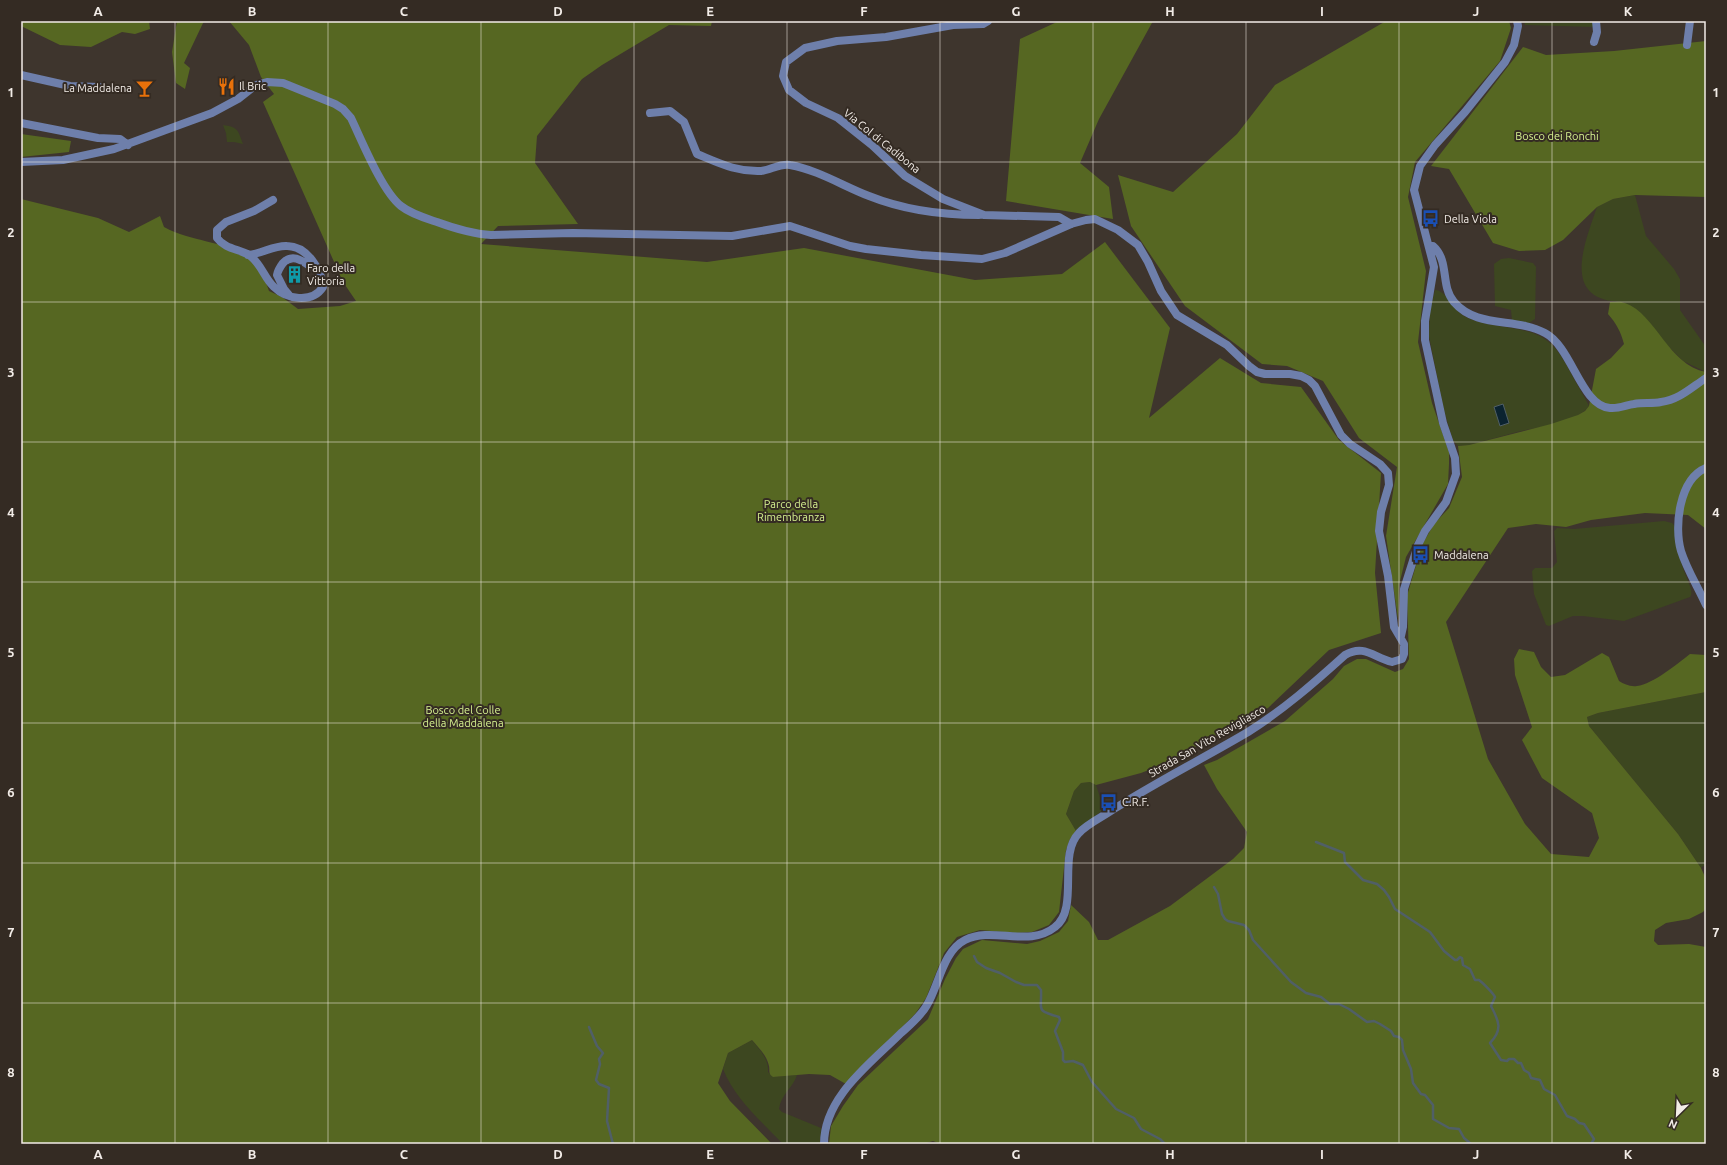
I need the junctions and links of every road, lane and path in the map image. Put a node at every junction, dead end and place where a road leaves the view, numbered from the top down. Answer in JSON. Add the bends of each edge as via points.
{"nodes":[{"id":1,"x":988,"y":21,"type":"edge"},
{"id":2,"x":1517,"y":21,"type":"edge"},
{"id":3,"x":1596,"y":21,"type":"edge"},
{"id":4,"x":1690,"y":21,"type":"edge"},
{"id":5,"x":1594,"y":42,"type":"dead end"},
{"id":6,"x":1686,"y":45,"type":"dead end"},
{"id":7,"x":21,"y":75,"type":"edge"},
{"id":8,"x":99,"y":87,"type":"dead end"},
{"id":9,"x":650,"y":113,"type":"dead end"},
{"id":10,"x":21,"y":123,"type":"edge"},
{"id":11,"x":128,"y":145,"type":"junction"},
{"id":12,"x":21,"y":162,"type":"edge"},
{"id":13,"x":272,"y":200,"type":"dead end"},
{"id":14,"x":984,"y":215,"type":"junction"},
{"id":15,"x":1071,"y":224,"type":"junction"},
{"id":16,"x":1429,"y":246,"type":"junction"},
{"id":17,"x":248,"y":255,"type":"junction"},
{"id":18,"x":318,"y":271,"type":"junction"},
{"id":19,"x":289,"y":296,"type":"junction"},
{"id":20,"x":1706,"y":378,"type":"edge"},
{"id":21,"x":1706,"y":468,"type":"edge"},
{"id":22,"x":1706,"y":605,"type":"edge"},
{"id":23,"x":1401,"y":636,"type":"junction"},
{"id":24,"x":824,"y":1144,"type":"edge"}],
"edges":[{"from":1,"to":14,"type":"street","name":"Via Col di Cadibona","via":[[983,24],[953,25],[886,37],[837,41],[806,48],[786,62],[783,76],[789,90],[806,103],[838,118],[905,176],[943,199]]},
{"from":2,"to":16,"type":"street","name":"Strada San Vito Revigliasco","via":[[1514,45],[1505,62],[1420,166],[1414,190]]},
{"from":3,"to":5,"type":"street","via":[[1597,32]]},
{"from":4,"to":6,"type":"street"},
{"from":7,"to":8,"type":"street","via":[[70,86]]},
{"from":9,"to":14,"type":"street","name":"Via Col di Cadibona","via":[[670,111],[684,122],[697,154],[732,169],[762,171],[788,164],[815,171],[870,197],[909,208],[947,215]]},
{"from":10,"to":11,"type":"street","via":[[120,140]]},
{"from":11,"to":12,"type":"street","via":[[81,157]]},
{"from":11,"to":15,"type":"street","via":[[212,113],[238,99],[256,85],[276,82],[343,109],[351,118],[388,191],[401,206],[457,230],[474,234],[726,236],[790,226],[866,249],[982,259],[1005,253]]},
{"from":13,"to":17,"type":"street","via":[[254,211],[226,222],[217,230],[216,236],[219,241]]},
{"from":14,"to":15,"type":"street","name":"Via Col di Cadibona","via":[[1059,217]]},
{"from":15,"to":23,"type":"street","via":[[1095,220],[1130,238],[1138,245],[1177,315],[1227,345],[1257,372],[1290,374],[1309,380],[1315,386],[1341,435],[1385,468],[1389,484],[1381,512],[1380,539],[1388,576],[1394,627]]},
{"from":16,"to":20,"type":"street","via":[[1433,246],[1441,256],[1446,287],[1460,308],[1476,317],[1527,326],[1551,337],[1563,350],[1590,396],[1599,406],[1621,408],[1638,403],[1666,402]]},
{"from":16,"to":23,"type":"street","name":"Strada San Vito Revigliasco","via":[[1434,273],[1425,321],[1425,340],[1443,424],[1455,458],[1456,474],[1446,502],[1418,545],[1404,589]]},
{"from":17,"to":18,"type":"street","via":[[291,246],[309,256]]},
{"from":17,"to":19,"type":"street","via":[[258,264],[274,288]]},
{"from":18,"to":19,"type":"street","via":[[323,287],[320,291],[308,298]]},
{"from":18,"to":19,"type":"street","via":[[297,258],[293,257],[284,262],[277,275]]},
{"from":21,"to":22,"type":"street","via":[[1692,478],[1685,492],[1679,512],[1679,543]]},
{"from":23,"to":24,"type":"street","name":"Strada San Vito Revigliasco","via":[[1405,649],[1402,659],[1392,662],[1362,650],[1344,655],[1274,715],[1166,777],[1079,832],[1071,848],[1066,906],[1061,922],[1049,931],[1033,936],[1022,938],[982,934],[958,944],[948,957],[924,1010],[837,1101],[827,1121]]}]}
